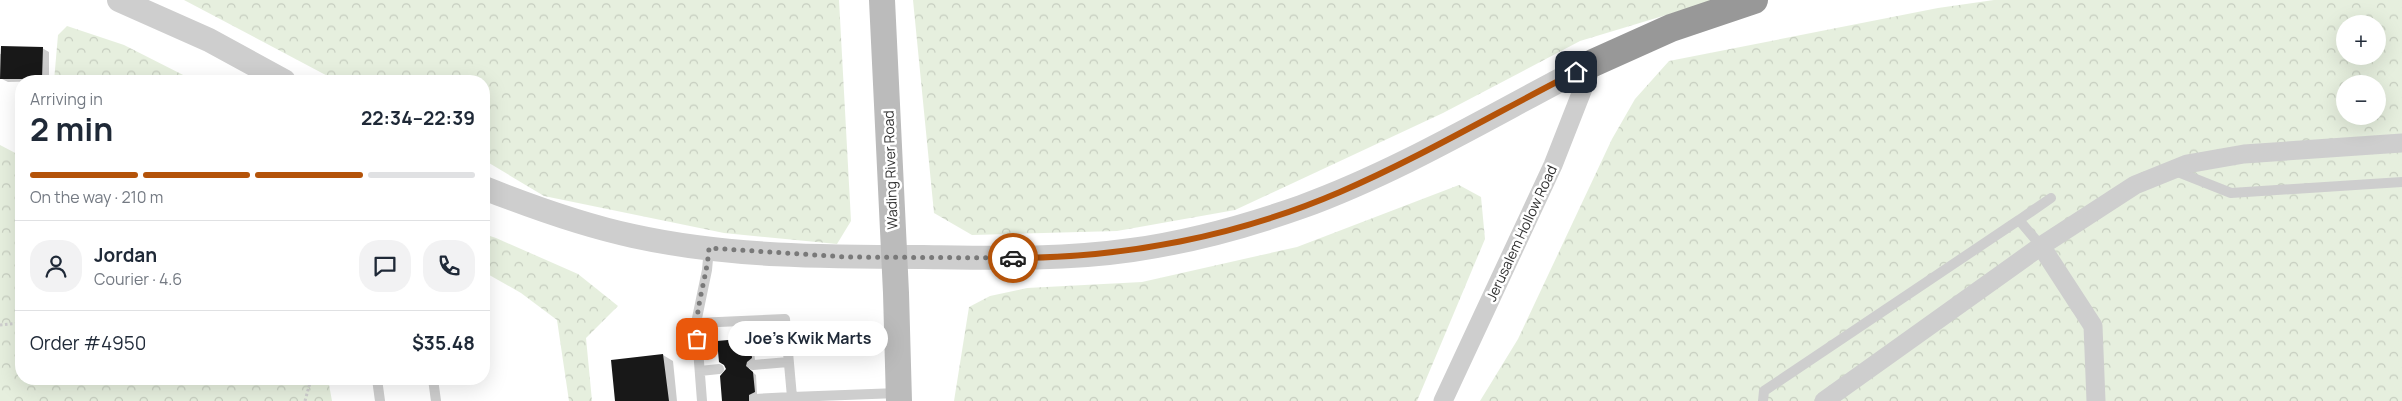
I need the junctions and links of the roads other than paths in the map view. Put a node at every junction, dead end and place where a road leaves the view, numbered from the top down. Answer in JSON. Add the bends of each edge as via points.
{"nodes":[{"id":1,"x":120,"y":0,"type":"edge"},
{"id":2,"x":882,"y":0,"type":"edge"},
{"id":3,"x":1754,"y":0,"type":"edge"},
{"id":4,"x":1594,"y":63,"type":"junction"},
{"id":5,"x":273,"y":75,"type":"edge"},
{"id":6,"x":2402,"y":143,"type":"edge"},
{"id":7,"x":2173,"y":170,"type":"junction"},
{"id":8,"x":2402,"y":182,"type":"edge"},
{"id":9,"x":490,"y":190,"type":"edge"},
{"id":10,"x":2051,"y":198,"type":"dead end"},
{"id":11,"x":2020,"y":220,"type":"junction"},
{"id":12,"x":2041,"y":246,"type":"junction"},
{"id":13,"x":709,"y":248,"type":"junction"},
{"id":14,"x":894,"y":257,"type":"junction"},
{"id":15,"x":696,"y":323,"type":"junction"},
{"id":16,"x":788,"y":362,"type":"junction"},
{"id":17,"x":753,"y":366,"type":"dead end"},
{"id":18,"x":719,"y":369,"type":"dead end"},
{"id":19,"x":700,"y":371,"type":"junction"},
{"id":20,"x":378,"y":385,"type":"edge"},
{"id":21,"x":434,"y":385,"type":"edge"},
{"id":22,"x":899,"y":397,"type":"edge"},
{"id":23,"x":755,"y":399,"type":"dead end"},
{"id":24,"x":791,"y":399,"type":"edge"},
{"id":25,"x":380,"y":401,"type":"edge"},
{"id":26,"x":436,"y":401,"type":"edge"},
{"id":27,"x":702,"y":401,"type":"edge"},
{"id":28,"x":1443,"y":401,"type":"edge"},
{"id":29,"x":1763,"y":401,"type":"edge"},
{"id":30,"x":1824,"y":401,"type":"edge"},
{"id":31,"x":2096,"y":401,"type":"edge"}],
"edges":[{"from":1,"to":5,"type":"street","via":[[209,40]]},
{"from":2,"to":14,"type":"main road","name":"Wading River Road"},
{"from":3,"to":4,"type":"highway","via":[[1671,28]]},
{"from":4,"to":14,"type":"street","via":[[1365,180],[1302,207],[1242,226],[1166,244],[1098,253],[1028,258]]},
{"from":4,"to":28,"type":"street","name":"Jerusalem Hollow Road","via":[[1553,165]]},
{"from":6,"to":7,"type":"street","via":[[2244,154],[2187,164]]},
{"from":7,"to":8,"type":"lane","via":[[2230,193]]},
{"from":7,"to":12,"type":"street","via":[[2136,185]]},
{"from":9,"to":13,"type":"street","via":[[534,208],[604,229]]},
{"from":10,"to":11,"type":"lane"},
{"from":11,"to":12,"type":"lane"},
{"from":11,"to":29,"type":"lane","via":[[1764,391]]},
{"from":12,"to":30,"type":"street"},
{"from":12,"to":31,"type":"street","via":[[2093,326]]},
{"from":13,"to":14,"type":"street","via":[[809,256]]},
{"from":13,"to":15,"type":"lane"},
{"from":14,"to":22,"type":"main road","name":"Wading River Road"},
{"from":15,"to":16,"type":"lane","via":[[785,319]]},
{"from":15,"to":19,"type":"lane"},
{"from":16,"to":17,"type":"lane"},
{"from":16,"to":24,"type":"lane"},
{"from":18,"to":19,"type":"lane"},
{"from":19,"to":27,"type":"lane"},
{"from":20,"to":25,"type":"lane"},
{"from":21,"to":26,"type":"lane"},
{"from":22,"to":24,"type":"lane"},
{"from":23,"to":24,"type":"lane"}]}
